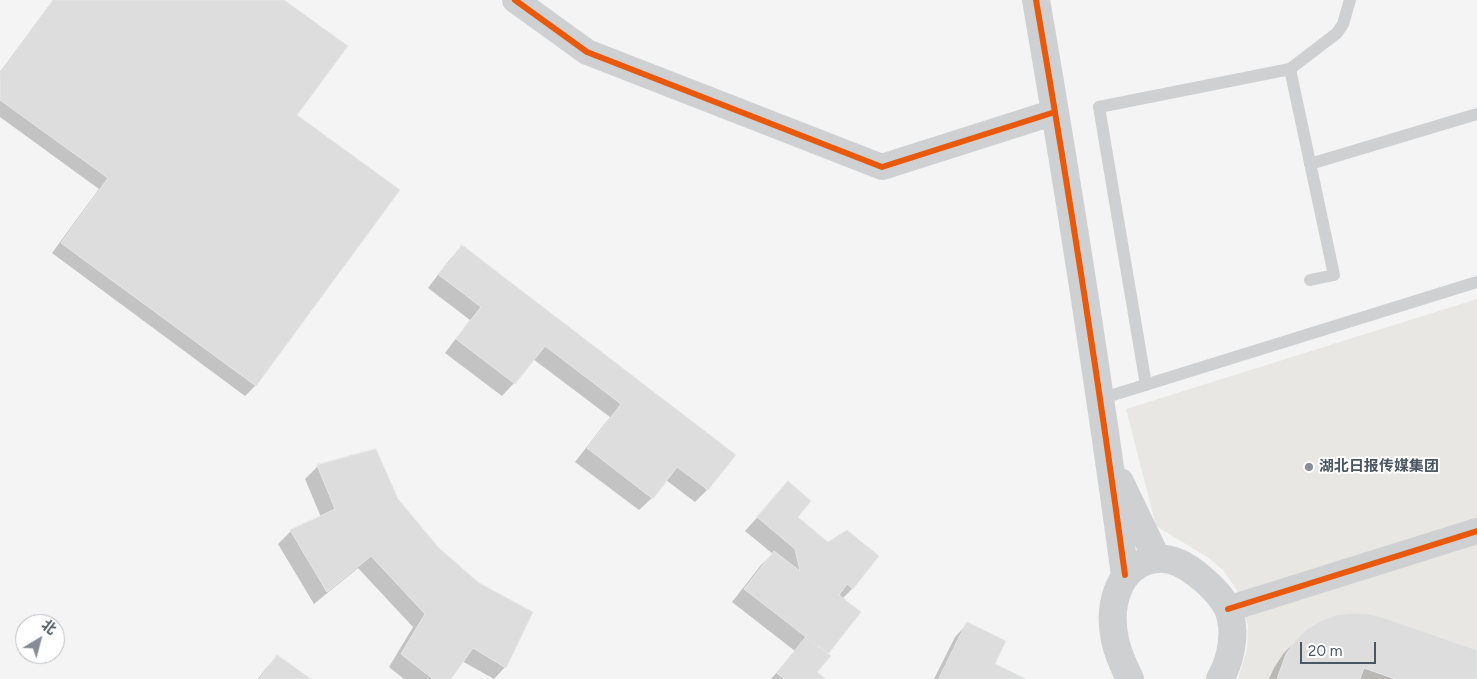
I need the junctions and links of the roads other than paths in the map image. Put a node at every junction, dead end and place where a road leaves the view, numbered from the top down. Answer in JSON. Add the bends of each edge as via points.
{"nodes":[{"id":1,"x":515,"y":0,"type":"edge"},
{"id":2,"x":1036,"y":0,"type":"edge"},
{"id":3,"x":1350,"y":0,"type":"edge"},
{"id":4,"x":1290,"y":69,"type":"junction"},
{"id":5,"x":1056,"y":112,"type":"junction"},
{"id":6,"x":1477,"y":114,"type":"edge"},
{"id":7,"x":1310,"y":164,"type":"junction"},
{"id":8,"x":1310,"y":280,"type":"dead end"},
{"id":9,"x":1477,"y":282,"type":"edge"},
{"id":10,"x":1146,"y":385,"type":"junction"},
{"id":11,"x":1100,"y":399,"type":"junction"},
{"id":12,"x":1109,"y":458,"type":"junction"},
{"id":13,"x":1477,"y":531,"type":"edge"},
{"id":14,"x":1157,"y":559,"type":"junction"},
{"id":15,"x":1125,"y":575,"type":"junction"},
{"id":16,"x":1228,"y":609,"type":"junction"},
{"id":17,"x":1130,"y":679,"type":"edge"},
{"id":18,"x":1220,"y":679,"type":"edge"}],
"edges":[{"from":1,"to":5,"type":"street","via":[[587,52],[882,167]]},
{"from":2,"to":5,"type":"street"},
{"from":3,"to":4,"type":"lane","via":[[1337,33]]},
{"from":4,"to":7,"type":"lane"},
{"from":4,"to":10,"type":"lane","via":[[1099,106]]},
{"from":5,"to":11,"type":"street"},
{"from":6,"to":7,"type":"lane"},
{"from":7,"to":8,"type":"lane","via":[[1334,275]]},
{"from":9,"to":10,"type":"lane"},
{"from":10,"to":11,"type":"lane"},
{"from":11,"to":12,"type":"street"},
{"from":12,"to":14,"type":"street"},
{"from":12,"to":15,"type":"street"},
{"from":13,"to":16,"type":"street"},
{"from":14,"to":15,"type":"street"},
{"from":14,"to":16,"type":"street","via":[[1192,570],[1215,591]]},
{"from":15,"to":17,"type":"street","via":[[1114,599],[1113,625],[1119,653]]},
{"from":16,"to":18,"type":"street","via":[[1230,653]]}]}
